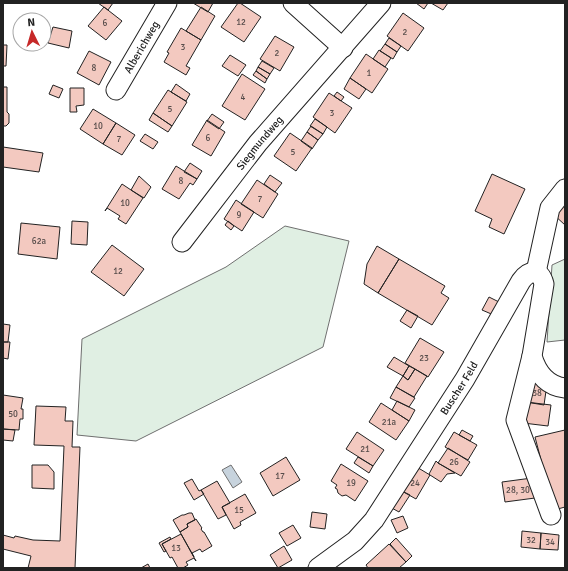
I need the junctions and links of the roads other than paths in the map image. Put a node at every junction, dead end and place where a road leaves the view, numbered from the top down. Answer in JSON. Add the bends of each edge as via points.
{"nodes":[{"id":1,"x":167,"y":3,"type":"edge"},
{"id":2,"x":293,"y":3,"type":"edge"},
{"id":3,"x":381,"y":3,"type":"edge"},
{"id":4,"x":343,"y":48,"type":"junction"},
{"id":5,"x":116,"y":90,"type":"dead end"},
{"id":6,"x":565,"y":189,"type":"edge"},
{"id":7,"x":182,"y":242,"type":"dead end"},
{"id":8,"x":536,"y":272,"type":"junction"},
{"id":9,"x":532,"y":356,"type":"junction"},
{"id":10,"x":565,"y":388,"type":"edge"},
{"id":11,"x":551,"y":515,"type":"dead end"},
{"id":12,"x":318,"y":568,"type":"edge"}],
"edges":[{"from":1,"to":5,"type":"street","name":"Alberichweg"},
{"from":2,"to":4,"type":"street"},
{"from":3,"to":4,"type":"street","name":"Siegmundweg"},
{"from":4,"to":7,"type":"street","name":"Siegmundweg","via":[[258,143]]},
{"from":6,"to":8,"type":"street","via":[[550,208]]},
{"from":8,"to":9,"type":"street","via":[[543,278],[544,284]]},
{"from":8,"to":12,"type":"street","name":"Buscher Feld","via":[[525,276],[521,282],[465,378],[374,520],[355,540]]},
{"from":9,"to":10,"type":"street","via":[[534,366],[542,377],[556,387]]},
{"from":9,"to":11,"type":"street","via":[[516,420]]}]}
